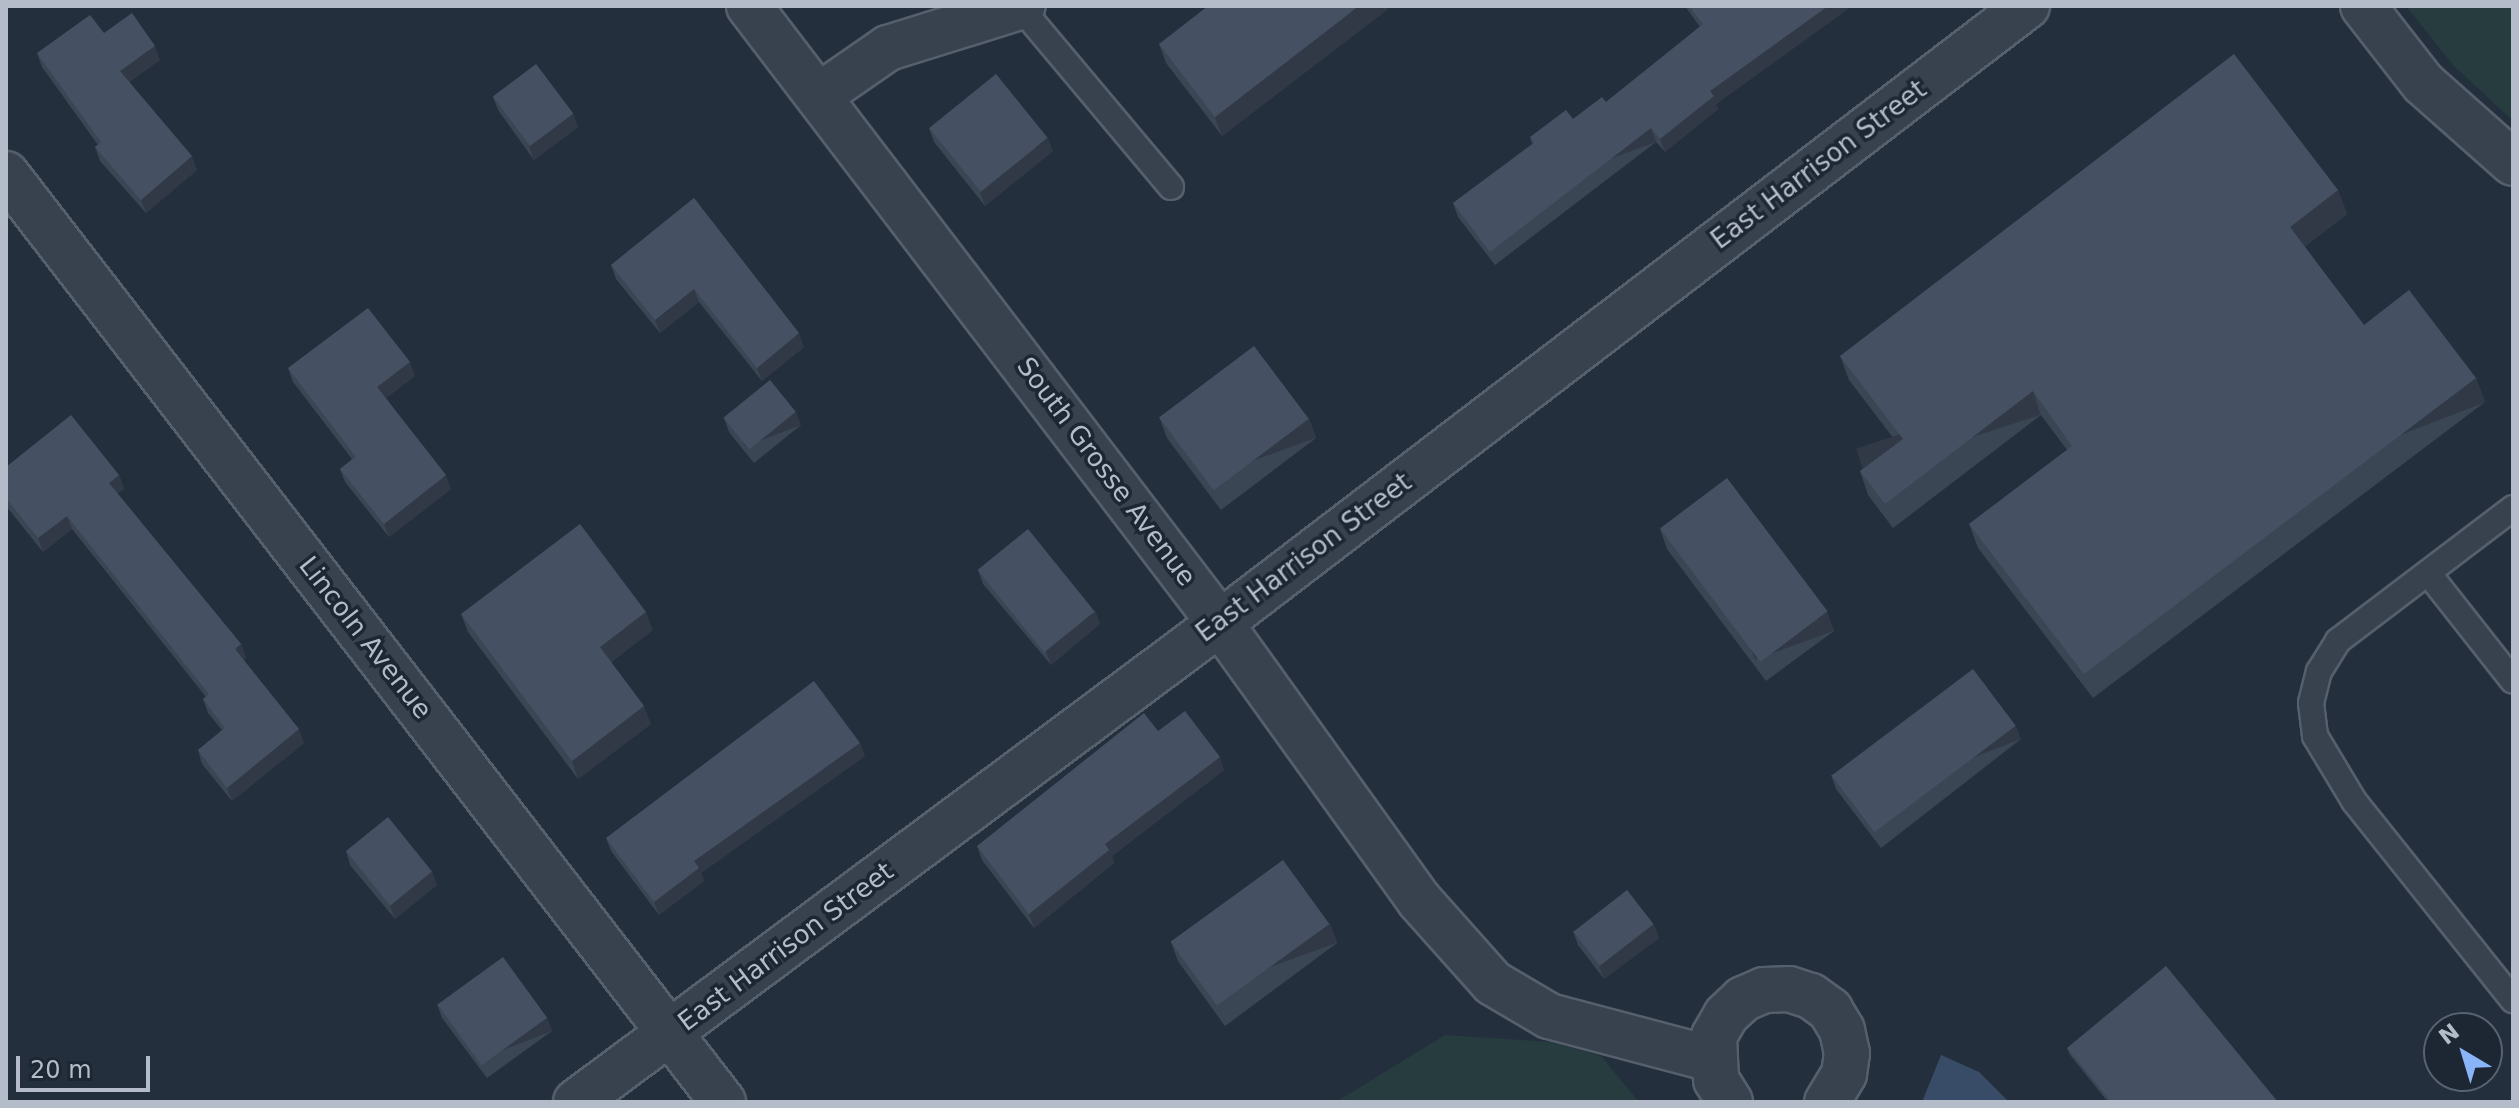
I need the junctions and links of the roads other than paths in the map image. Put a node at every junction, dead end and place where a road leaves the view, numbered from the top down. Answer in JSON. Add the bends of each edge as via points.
{"nodes":[{"id":1,"x":749,"y":6,"type":"edge"},
{"id":2,"x":1022,"y":6,"type":"edge"},
{"id":3,"x":2027,"y":6,"type":"edge"},
{"id":4,"x":2363,"y":6,"type":"edge"},
{"id":5,"x":820,"y":95,"type":"junction"},
{"id":6,"x":2513,"y":163,"type":"edge"},
{"id":7,"x":6,"y":174,"type":"edge"},
{"id":8,"x":1171,"y":187,"type":"dead end"},
{"id":9,"x":2513,"y":508,"type":"edge"},
{"id":10,"x":2428,"y":573,"type":"junction"},
{"id":11,"x":1220,"y":623,"type":"junction"},
{"id":12,"x":2513,"y":681,"type":"edge"},
{"id":13,"x":2513,"y":1000,"type":"edge"},
{"id":14,"x":670,"y":1033,"type":"junction"},
{"id":15,"x":1712,"y":1059,"type":"junction"},
{"id":16,"x":576,"y":1102,"type":"edge"},
{"id":17,"x":723,"y":1102,"type":"edge"},
{"id":18,"x":1730,"y":1102,"type":"edge"},
{"id":19,"x":1827,"y":1102,"type":"edge"}],
"edges":[{"from":1,"to":5,"type":"street","name":"South Grosse Avenue"},
{"from":2,"to":5,"type":"street","via":[[888,48]]},
{"from":2,"to":8,"type":"lane"},
{"from":3,"to":11,"type":"street","name":"East Harrison Street"},
{"from":4,"to":6,"type":"street","via":[[2423,83]]},
{"from":5,"to":11,"type":"street","name":"South Grosse Avenue"},
{"from":7,"to":14,"type":"street","name":"Lincoln Avenue"},
{"from":9,"to":10,"type":"lane"},
{"from":10,"to":12,"type":"lane"},
{"from":10,"to":13,"type":"lane","via":[[2338,641],[2319,671],[2311,703],[2315,736],[2354,801]]},
{"from":11,"to":14,"type":"street","name":"East Harrison Street"},
{"from":11,"to":15,"type":"street","name":"South Grosse Avenue","via":[[1419,900],[1493,983],[1549,1016]]},
{"from":14,"to":16,"type":"street","name":"East Harrison Street"},
{"from":14,"to":17,"type":"street","name":"Lincoln Avenue"},
{"from":15,"to":18,"type":"street","via":[[1716,1080]]},
{"from":15,"to":19,"type":"street","via":[[1714,1036],[1743,999],[1777,989],[1811,996],[1830,1010],[1847,1053],[1844,1074]]}]}
